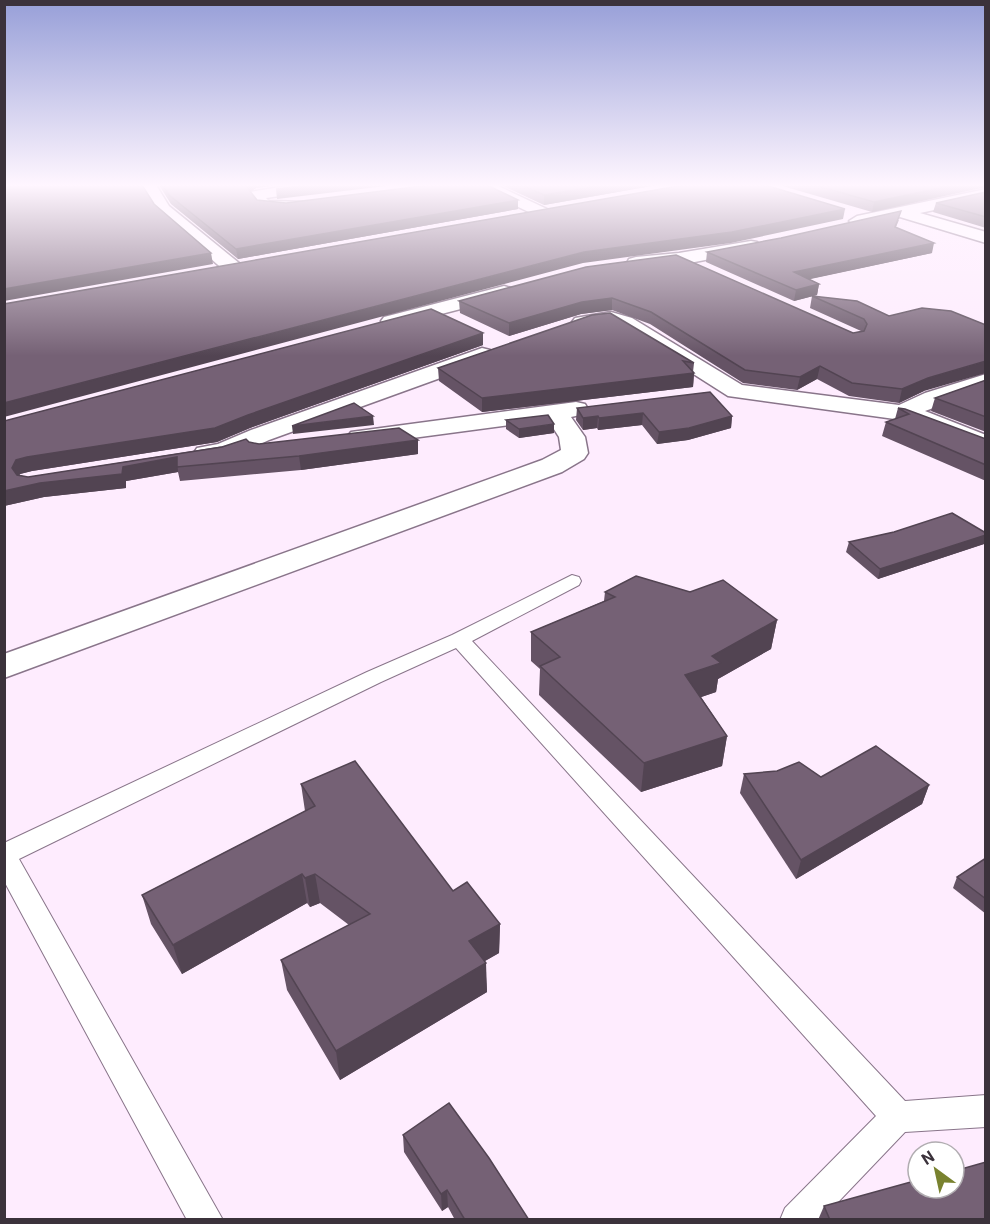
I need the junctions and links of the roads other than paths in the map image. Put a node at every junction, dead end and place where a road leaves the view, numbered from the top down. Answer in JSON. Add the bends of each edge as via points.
{"nodes":[{"id":1,"x":202,"y":242,"type":"edge"},
{"id":2,"x":768,"y":243,"type":"edge"},
{"id":3,"x":679,"y":259,"type":"junction"},
{"id":4,"x":619,"y":266,"type":"edge"},
{"id":5,"x":232,"y":267,"type":"edge"},
{"id":6,"x":711,"y":273,"type":"edge"},
{"id":7,"x":519,"y":288,"type":"edge"},
{"id":8,"x":432,"y":310,"type":"junction"},
{"id":9,"x":465,"y":325,"type":"edge"},
{"id":10,"x":374,"y":326,"type":"edge"},
{"id":11,"x":562,"y":328,"type":"edge"},
{"id":12,"x":497,"y":340,"type":"dead end"},
{"id":13,"x":986,"y":381,"type":"edge"},
{"id":14,"x":736,"y":391,"type":"junction"},
{"id":15,"x":702,"y":395,"type":"edge"},
{"id":16,"x":600,"y":406,"type":"edge"},
{"id":17,"x":555,"y":411,"type":"junction"},
{"id":18,"x":902,"y":412,"type":"junction"},
{"id":19,"x":336,"y":440,"type":"edge"},
{"id":20,"x":301,"y":445,"type":"edge"},
{"id":21,"x":986,"y":445,"type":"edge"},
{"id":22,"x":224,"y":451,"type":"junction"},
{"id":23,"x":188,"y":456,"type":"edge"},
{"id":24,"x":572,"y":581,"type":"dead end"},
{"id":25,"x":459,"y":639,"type":"junction"},
{"id":26,"x":4,"y":667,"type":"edge"},
{"id":27,"x":4,"y":855,"type":"edge"},
{"id":28,"x":986,"y":1111,"type":"edge"},
{"id":29,"x":898,"y":1117,"type":"junction"},
{"id":30,"x":206,"y":1220,"type":"edge"},
{"id":31,"x":797,"y":1220,"type":"edge"}],
"edges":[{"from":1,"to":5,"type":"street"},
{"from":2,"to":3,"type":"street"},
{"from":3,"to":4,"type":"street"},
{"from":3,"to":6,"type":"street"},
{"from":7,"to":8,"type":"street"},
{"from":8,"to":9,"type":"street"},
{"from":8,"to":10,"type":"street"},
{"from":11,"to":14,"type":"street","via":[[589,320],[611,318],[625,322]]},
{"from":12,"to":22,"type":"street"},
{"from":13,"to":18,"type":"street"},
{"from":14,"to":15,"type":"street"},
{"from":14,"to":18,"type":"street"},
{"from":16,"to":17,"type":"street"},
{"from":17,"to":19,"type":"street"},
{"from":17,"to":26,"type":"street","via":[[572,437],[575,453],[552,466]]},
{"from":18,"to":21,"type":"street"},
{"from":20,"to":22,"type":"street"},
{"from":22,"to":23,"type":"street"},
{"from":24,"to":25,"type":"lane"},
{"from":25,"to":27,"type":"lane"},
{"from":25,"to":29,"type":"lane"},
{"from":27,"to":30,"type":"lane"},
{"from":28,"to":29,"type":"lane"},
{"from":29,"to":31,"type":"lane"}]}
